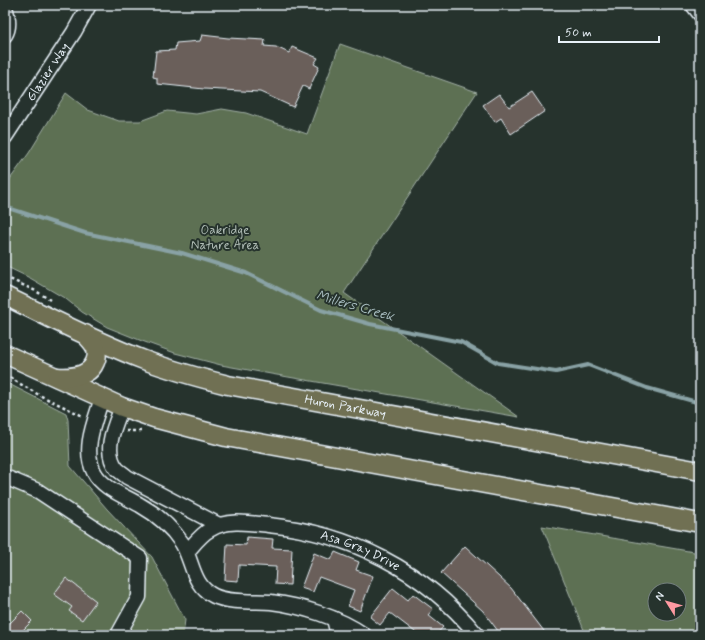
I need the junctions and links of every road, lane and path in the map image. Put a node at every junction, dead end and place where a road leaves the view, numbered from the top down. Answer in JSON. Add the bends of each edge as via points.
{"nodes":[{"id":1,"x":88,"y":5,"type":"edge"},
{"id":2,"x":693,"y":5,"type":"edge"},
{"id":3,"x":5,"y":8,"type":"edge"},
{"id":4,"x":700,"y":14,"type":"edge"},
{"id":5,"x":5,"y":35,"type":"edge"},
{"id":6,"x":5,"y":137,"type":"edge"},
{"id":7,"x":5,"y":277,"type":"edge"},
{"id":8,"x":36,"y":291,"type":"dead end"},
{"id":9,"x":5,"y":296,"type":"edge"},
{"id":10,"x":85,"y":334,"type":"junction"},
{"id":11,"x":5,"y":354,"type":"edge"},
{"id":12,"x":5,"y":374,"type":"edge"},
{"id":13,"x":56,"y":377,"type":"junction"},
{"id":14,"x":102,"y":398,"type":"junction"},
{"id":15,"x":122,"y":407,"type":"junction"},
{"id":16,"x":79,"y":415,"type":"dead end"},
{"id":17,"x":700,"y":471,"type":"edge"},
{"id":18,"x":5,"y":477,"type":"edge"},
{"id":19,"x":700,"y":523,"type":"edge"},
{"id":20,"x":219,"y":526,"type":"junction"},
{"id":21,"x":187,"y":552,"type":"junction"},
{"id":22,"x":334,"y":619,"type":"junction"},
{"id":23,"x":118,"y":635,"type":"edge"},
{"id":24,"x":338,"y":635,"type":"edge"},
{"id":25,"x":364,"y":635,"type":"edge"},
{"id":26,"x":477,"y":635,"type":"edge"}],
"edges":[{"from":1,"to":6,"type":"street","name":"Glazier Way","via":[[74,32]]},
{"from":2,"to":4,"type":"street"},
{"from":3,"to":5,"type":"street","via":[[8,21]]},
{"from":7,"to":8,"type":"path"},
{"from":9,"to":10,"type":"main road","name":"Huron Parkway"},
{"from":10,"to":13,"type":"main road","via":[[96,350],[94,365],[82,374]]},
{"from":10,"to":17,"type":"main road","name":"Huron Parkway","via":[[144,360],[228,385]]},
{"from":11,"to":13,"type":"main road"},
{"from":12,"to":16,"type":"path","via":[[33,392]]},
{"from":13,"to":14,"type":"main road"},
{"from":14,"to":15,"type":"main road"},
{"from":14,"to":21,"type":"street","via":[[90,441],[89,458],[94,472],[110,488],[142,506],[166,524]]},
{"from":15,"to":19,"type":"main road","via":[[226,437]]},
{"from":15,"to":20,"type":"street","via":[[109,445],[117,468],[127,477]]},
{"from":18,"to":23,"type":"street","via":[[38,491],[140,558],[139,597]]},
{"from":20,"to":21,"type":"street","name":"Asa Gray Drive","via":[[204,534]]},
{"from":20,"to":26,"type":"street","name":"Asa Gray Drive","via":[[252,523],[292,528],[331,536],[358,546],[407,572],[443,599]]},
{"from":21,"to":22,"type":"street","via":[[196,579],[203,589],[214,596],[228,600],[272,602]]},
{"from":22,"to":24,"type":"street"},
{"from":22,"to":25,"type":"street"}]}
